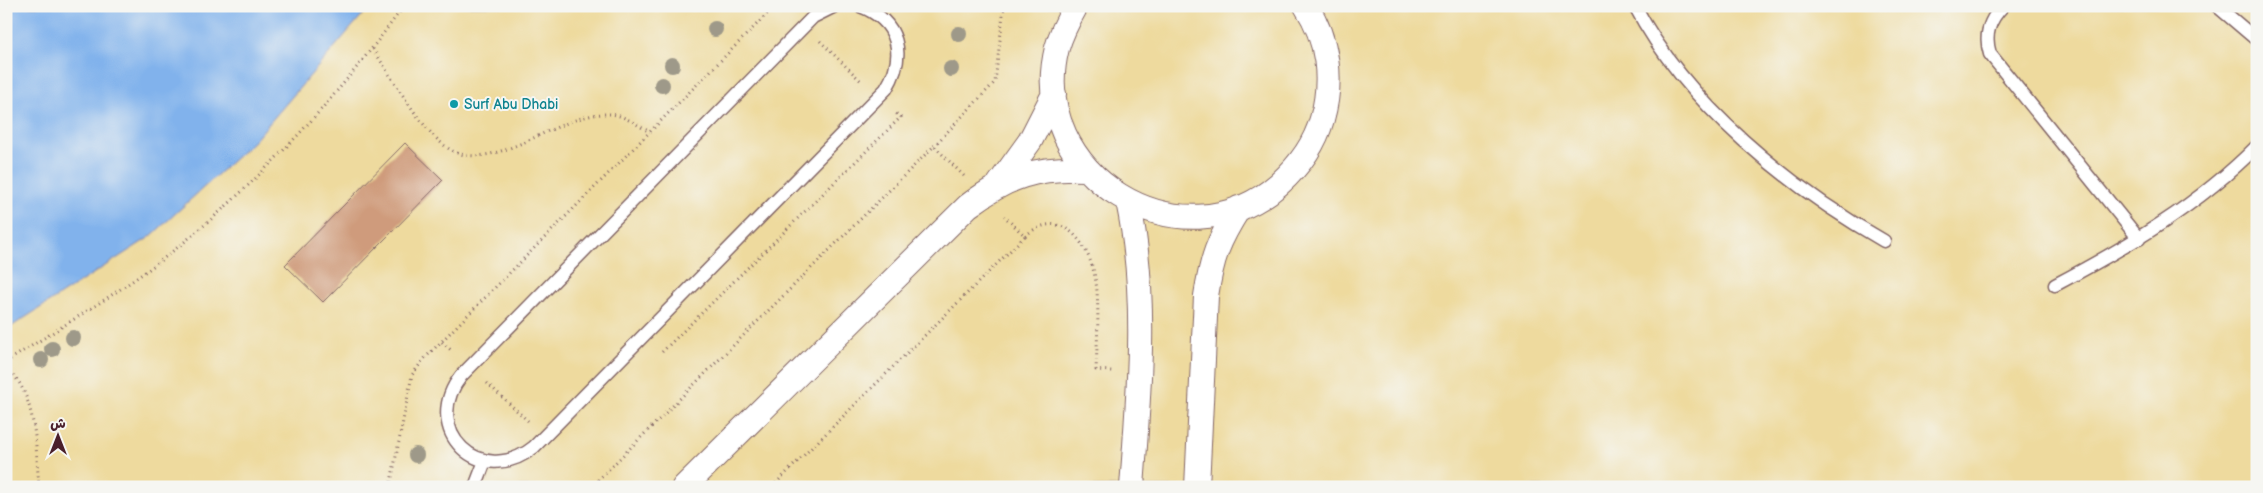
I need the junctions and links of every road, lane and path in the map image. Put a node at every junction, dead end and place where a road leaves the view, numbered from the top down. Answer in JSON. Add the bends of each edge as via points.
{"nodes":[{"id":1,"x":404,"y":6,"type":"edge"},
{"id":2,"x":775,"y":6,"type":"edge"},
{"id":3,"x":835,"y":6,"type":"edge"},
{"id":4,"x":860,"y":6,"type":"edge"},
{"id":5,"x":1004,"y":6,"type":"edge"},
{"id":6,"x":1076,"y":6,"type":"edge"},
{"id":7,"x":1306,"y":6,"type":"edge"},
{"id":8,"x":1636,"y":6,"type":"edge"},
{"id":9,"x":2003,"y":6,"type":"edge"},
{"id":10,"x":2217,"y":6,"type":"edge"},
{"id":11,"x":1320,"y":17,"type":"edge"},
{"id":12,"x":2257,"y":40,"type":"edge"},
{"id":13,"x":373,"y":49,"type":"junction"},
{"id":14,"x":1054,"y":94,"type":"junction"},
{"id":15,"x":650,"y":132,"type":"junction"},
{"id":16,"x":934,"y":146,"type":"junction"},
{"id":17,"x":2257,"y":146,"type":"edge"},
{"id":18,"x":1086,"y":168,"type":"junction"},
{"id":19,"x":991,"y":190,"type":"junction"},
{"id":20,"x":1128,"y":201,"type":"junction"},
{"id":21,"x":1239,"y":208,"type":"junction"},
{"id":22,"x":1024,"y":236,"type":"junction"},
{"id":23,"x":2139,"y":239,"type":"junction"},
{"id":24,"x":1884,"y":241,"type":"dead end"},
{"id":25,"x":2055,"y":285,"type":"dead end"},
{"id":26,"x":6,"y":362,"type":"edge"},
{"id":27,"x":6,"y":368,"type":"edge"},
{"id":28,"x":1140,"y":372,"type":"junction"},
{"id":29,"x":485,"y":461,"type":"junction"},
{"id":30,"x":39,"y":487,"type":"edge"},
{"id":31,"x":390,"y":487,"type":"edge"},
{"id":32,"x":474,"y":487,"type":"edge"},
{"id":33,"x":591,"y":487,"type":"edge"},
{"id":34,"x":684,"y":487,"type":"edge"},
{"id":35,"x":772,"y":487,"type":"edge"},
{"id":36,"x":1132,"y":487,"type":"edge"},
{"id":37,"x":1197,"y":487,"type":"edge"}],
"edges":[{"from":1,"to":13,"type":"path"},
{"from":2,"to":15,"type":"path"},
{"from":3,"to":29,"type":"lane","via":[[813,17],[453,387],[446,413],[448,426],[462,449]]},
{"from":4,"to":29,"type":"lane","via":[[884,20],[898,46],[895,76],[886,90],[534,447],[511,461]]},
{"from":5,"to":16,"type":"path","via":[[995,82]]},
{"from":6,"to":14,"type":"street","via":[[1057,48]]},
{"from":7,"to":11,"type":"street"},
{"from":8,"to":24,"type":"lane","via":[[1668,56],[1734,132],[1807,193]]},
{"from":9,"to":23,"type":"lane","via":[[1990,24],[1987,44],[1990,54]]},
{"from":10,"to":12,"type":"lane"},
{"from":11,"to":21,"type":"street","via":[[1328,87],[1320,126],[1302,161],[1289,176],[1274,189]]},
{"from":13,"to":15,"type":"path","via":[[417,115],[444,146],[461,156],[500,152],[557,126],[591,115],[610,114]]},
{"from":13,"to":26,"type":"path","via":[[282,153],[227,205],[164,258]]},
{"from":14,"to":18,"type":"street","via":[[1064,134]]},
{"from":14,"to":19,"type":"street","via":[[1030,141]]},
{"from":15,"to":31,"type":"path","via":[[423,360],[412,375]]},
{"from":16,"to":19,"type":"path"},
{"from":16,"to":33,"type":"path"},
{"from":17,"to":23,"type":"lane","via":[[2216,182]]},
{"from":18,"to":19,"type":"street","via":[[1041,171]]},
{"from":18,"to":20,"type":"street","via":[[1101,184]]},
{"from":19,"to":22,"type":"path"},
{"from":19,"to":34,"type":"street","via":[[951,221]]},
{"from":20,"to":21,"type":"street","via":[[1177,216],[1198,217]]},
{"from":20,"to":28,"type":"street","via":[[1139,275]]},
{"from":21,"to":37,"type":"street","via":[[1222,235],[1210,269]]},
{"from":22,"to":28,"type":"path","via":[[1035,227],[1048,224],[1061,224],[1072,231],[1093,266],[1097,291],[1096,370]]},
{"from":22,"to":35,"type":"path"},
{"from":23,"to":25,"type":"lane"},
{"from":27,"to":30,"type":"path","via":[[21,385],[26,398]]},
{"from":28,"to":36,"type":"street"},
{"from":29,"to":32,"type":"lane"}]}
